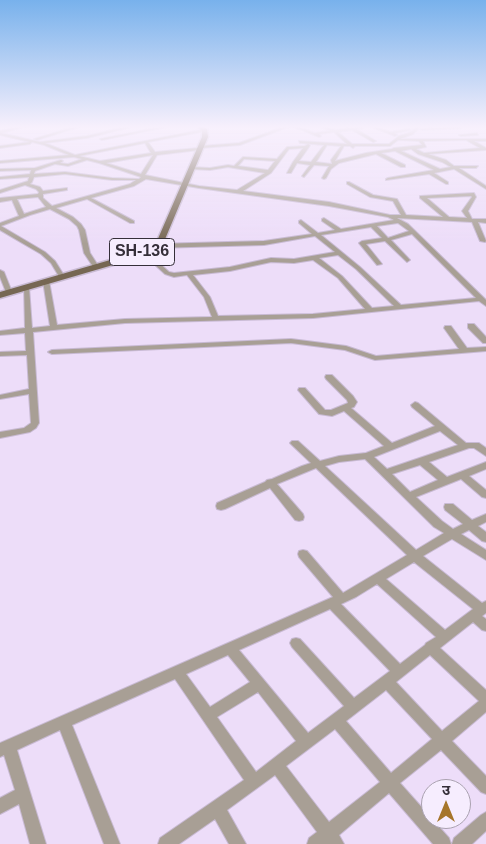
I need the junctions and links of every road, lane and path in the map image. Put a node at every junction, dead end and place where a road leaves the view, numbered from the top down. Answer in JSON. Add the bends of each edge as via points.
{"nodes":[{"id":1,"x":17,"y":165,"type":"edge"},
{"id":2,"x":47,"y":165,"type":"edge"},
{"id":3,"x":110,"y":165,"type":"edge"},
{"id":4,"x":149,"y":165,"type":"edge"},
{"id":5,"x":255,"y":165,"type":"edge"},
{"id":6,"x":274,"y":165,"type":"edge"},
{"id":7,"x":293,"y":165,"type":"edge"},
{"id":8,"x":312,"y":165,"type":"edge"},
{"id":9,"x":333,"y":165,"type":"edge"},
{"id":10,"x":428,"y":165,"type":"edge"},
{"id":11,"x":451,"y":165,"type":"edge"},
{"id":12,"x":476,"y":166,"type":"dead end"},
{"id":13,"x":235,"y":167,"type":"joint"},
{"id":14,"x":454,"y":167,"type":"junction"},
{"id":15,"x":191,"y":168,"type":"joint"},
{"id":16,"x":19,"y":169,"type":"junction"},
{"id":17,"x":252,"y":169,"type":"junction"},
{"id":18,"x":438,"y":170,"type":"junction"},
{"id":19,"x":0,"y":172,"type":"edge"},
{"id":20,"x":33,"y":172,"type":"junction"},
{"id":21,"x":269,"y":172,"type":"junction"},
{"id":22,"x":289,"y":172,"type":"dead end"},
{"id":23,"x":430,"y":172,"type":"junction"},
{"id":24,"x":304,"y":176,"type":"dead end"},
{"id":25,"x":143,"y":177,"type":"junction"},
{"id":26,"x":0,"y":178,"type":"edge"},
{"id":27,"x":324,"y":178,"type":"dead end"},
{"id":28,"x":388,"y":180,"type":"dead end"},
{"id":29,"x":349,"y":183,"type":"dead end"},
{"id":30,"x":446,"y":183,"type":"dead end"},
{"id":31,"x":26,"y":184,"type":"junction"},
{"id":32,"x":184,"y":185,"type":"junction"},
{"id":33,"x":486,"y":188,"type":"edge"},
{"id":34,"x":65,"y":189,"type":"dead end"},
{"id":35,"x":0,"y":192,"type":"edge"},
{"id":36,"x":238,"y":192,"type":"junction"},
{"id":37,"x":41,"y":194,"type":"junction"},
{"id":38,"x":88,"y":198,"type":"junction"},
{"id":39,"x":14,"y":199,"type":"junction"},
{"id":40,"x":0,"y":200,"type":"edge"},
{"id":41,"x":379,"y":206,"type":"junction"},
{"id":42,"x":52,"y":208,"type":"junction"},
{"id":43,"x":22,"y":216,"type":"junction"},
{"id":44,"x":402,"y":218,"type":"junction"},
{"id":45,"x":447,"y":218,"type":"junction"},
{"id":46,"x":472,"y":219,"type":"junction"},
{"id":47,"x":324,"y":220,"type":"dead end"},
{"id":48,"x":486,"y":221,"type":"edge"},
{"id":49,"x":132,"y":222,"type":"dead end"},
{"id":50,"x":301,"y":222,"type":"dead end"},
{"id":51,"x":373,"y":226,"type":"junction"},
{"id":52,"x":0,"y":227,"type":"edge"},
{"id":53,"x":340,"y":231,"type":"junction"},
{"id":54,"x":413,"y":232,"type":"junction"},
{"id":55,"x":318,"y":235,"type":"junction"},
{"id":56,"x":388,"y":239,"type":"junction"},
{"id":57,"x":483,"y":241,"type":"dead end"},
{"id":58,"x":155,"y":246,"type":"junction"},
{"id":59,"x":144,"y":252,"type":"junction"},
{"id":60,"x":340,"y":253,"type":"junction"},
{"id":61,"x":313,"y":258,"type":"junction"},
{"id":62,"x":407,"y":260,"type":"dead end"},
{"id":63,"x":379,"y":264,"type":"dead end"},
{"id":64,"x":96,"y":267,"type":"junction"},
{"id":65,"x":1,"y":272,"type":"edge"},
{"id":66,"x":190,"y":274,"type":"junction"},
{"id":67,"x":62,"y":277,"type":"junction"},
{"id":68,"x":46,"y":281,"type":"junction"},
{"id":69,"x":26,"y":287,"type":"junction"},
{"id":70,"x":9,"y":292,"type":"junction"},
{"id":71,"x":0,"y":295,"type":"edge"},
{"id":72,"x":483,"y":299,"type":"edge"},
{"id":73,"x":399,"y":307,"type":"junction"},
{"id":74,"x":370,"y":310,"type":"junction"},
{"id":75,"x":216,"y":319,"type":"junction"},
{"id":76,"x":471,"y":326,"type":"dead end"},
{"id":77,"x":54,"y":328,"type":"junction"},
{"id":78,"x":448,"y":328,"type":"dead end"},
{"id":79,"x":30,"y":330,"type":"junction"},
{"id":80,"x":0,"y":333,"type":"edge"},
{"id":81,"x":486,"y":341,"type":"edge"},
{"id":82,"x":486,"y":349,"type":"edge"},
{"id":83,"x":464,"y":350,"type":"junction"},
{"id":84,"x":52,"y":352,"type":"dead end"},
{"id":85,"x":30,"y":353,"type":"junction"},
{"id":86,"x":0,"y":354,"type":"edge"},
{"id":87,"x":329,"y":377,"type":"dead end"},
{"id":88,"x":302,"y":390,"type":"dead end"},
{"id":89,"x":32,"y":391,"type":"junction"},
{"id":90,"x":0,"y":397,"type":"edge"},
{"id":91,"x":415,"y":405,"type":"dead end"},
{"id":92,"x":346,"y":408,"type":"junction"},
{"id":93,"x":441,"y":427,"type":"junction"},
{"id":94,"x":0,"y":435,"type":"edge"},
{"id":95,"x":295,"y":443,"type":"dead end"},
{"id":96,"x":464,"y":446,"type":"junction"},
{"id":97,"x":391,"y":447,"type":"junction"},
{"id":98,"x":486,"y":453,"type":"edge"},
{"id":99,"x":367,"y":456,"type":"junction"},
{"id":100,"x":422,"y":460,"type":"junction"},
{"id":101,"x":318,"y":465,"type":"junction"},
{"id":102,"x":486,"y":465,"type":"edge"},
{"id":103,"x":386,"y":473,"type":"junction"},
{"id":104,"x":462,"y":474,"type":"junction"},
{"id":105,"x":445,"y":481,"type":"junction"},
{"id":106,"x":270,"y":482,"type":"junction"},
{"id":107,"x":486,"y":495,"type":"edge"},
{"id":108,"x":410,"y":496,"type":"junction"},
{"id":109,"x":221,"y":506,"type":"dead end"},
{"id":110,"x":449,"y":507,"type":"dead end"},
{"id":111,"x":300,"y":517,"type":"dead end"},
{"id":112,"x":486,"y":518,"type":"edge"},
{"id":113,"x":470,"y":525,"type":"junction"},
{"id":114,"x":451,"y":534,"type":"junction"},
{"id":115,"x":486,"y":538,"type":"edge"},
{"id":116,"x":303,"y":554,"type":"dead end"},
{"id":117,"x":486,"y":556,"type":"edge"},
{"id":118,"x":416,"y":557,"type":"junction"},
{"id":119,"x":379,"y":579,"type":"junction"},
{"id":120,"x":337,"y":601,"type":"junction"},
{"id":121,"x":480,"y":610,"type":"edge"},
{"id":122,"x":486,"y":626,"type":"edge"},
{"id":123,"x":444,"y":637,"type":"junction"},
{"id":124,"x":296,"y":643,"type":"dead end"},
{"id":125,"x":430,"y":647,"type":"junction"},
{"id":126,"x":231,"y":649,"type":"junction"},
{"id":127,"x":399,"y":672,"type":"junction"},
{"id":128,"x":178,"y":673,"type":"junction"},
{"id":129,"x":386,"y":681,"type":"junction"},
{"id":130,"x":259,"y":684,"type":"junction"},
{"id":131,"x":486,"y":699,"type":"edge"},
{"id":132,"x":486,"y":704,"type":"edge"},
{"id":133,"x":353,"y":706,"type":"junction"},
{"id":134,"x":207,"y":716,"type":"junction"},
{"id":135,"x":336,"y":720,"type":"junction"},
{"id":136,"x":64,"y":723,"type":"junction"},
{"id":137,"x":442,"y":740,"type":"junction"},
{"id":138,"x":306,"y":742,"type":"junction"},
{"id":139,"x":4,"y":748,"type":"edge"},
{"id":140,"x":276,"y":765,"type":"junction"},
{"id":141,"x":254,"y":782,"type":"junction"},
{"id":142,"x":390,"y":784,"type":"junction"},
{"id":143,"x":486,"y":787,"type":"edge"},
{"id":144,"x":23,"y":794,"type":"junction"},
{"id":145,"x":0,"y":806,"type":"edge"},
{"id":146,"x":217,"y":808,"type":"junction"},
{"id":147,"x":486,"y":820,"type":"edge"},
{"id":148,"x":332,"y":839,"type":"edge"},
{"id":149,"x":38,"y":844,"type":"edge"},
{"id":150,"x":112,"y":844,"type":"edge"},
{"id":151,"x":166,"y":844,"type":"edge"},
{"id":152,"x":238,"y":844,"type":"edge"},
{"id":153,"x":315,"y":844,"type":"edge"},
{"id":154,"x":443,"y":844,"type":"edge"},
{"id":155,"x":460,"y":844,"type":"edge"}],
"edges":[{"from":1,"to":16,"type":"street"},
{"from":2,"to":20,"type":"street"},
{"from":3,"to":25,"type":"street"},
{"from":4,"to":25,"type":"street"},
{"from":5,"to":17,"type":"street"},
{"from":6,"to":21,"type":"street"},
{"from":7,"to":22,"type":"street"},
{"from":8,"to":24,"type":"street"},
{"from":9,"to":27,"type":"street"},
{"from":10,"to":18,"type":"street"},
{"from":11,"to":14,"type":"street"},
{"from":12,"to":14,"type":"street"},
{"from":13,"to":15,"type":"street"},
{"from":13,"to":17,"type":"street"},
{"from":14,"to":18,"type":"street"},
{"from":14,"to":33,"type":"street"},
{"from":15,"to":32,"type":"main road","number":"SH-136"},
{"from":16,"to":19,"type":"street"},
{"from":16,"to":20,"type":"street"},
{"from":17,"to":21,"type":"street"},
{"from":18,"to":23,"type":"street"},
{"from":19,"to":20,"type":"street"},
{"from":20,"to":25,"type":"street","via":[[112,179]]},
{"from":20,"to":26,"type":"street"},
{"from":20,"to":31,"type":"street"},
{"from":21,"to":36,"type":"street"},
{"from":23,"to":28,"type":"street"},
{"from":23,"to":30,"type":"street"},
{"from":25,"to":32,"type":"street"},
{"from":25,"to":38,"type":"street","via":[[132,185]]},
{"from":29,"to":41,"type":"street","via":[[369,194]]},
{"from":31,"to":35,"type":"street"},
{"from":31,"to":37,"type":"street","via":[[36,187]]},
{"from":32,"to":36,"type":"street"},
{"from":32,"to":58,"type":"main road","number":"SH-136","via":[[163,237]]},
{"from":34,"to":37,"type":"street"},
{"from":36,"to":41,"type":"street"},
{"from":37,"to":39,"type":"street"},
{"from":37,"to":42,"type":"street","via":[[43,202]]},
{"from":38,"to":42,"type":"street"},
{"from":38,"to":49,"type":"street"},
{"from":39,"to":40,"type":"street"},
{"from":39,"to":43,"type":"street"},
{"from":41,"to":44,"type":"street","via":[[390,216]]},
{"from":41,"to":44,"type":"street","via":[[396,200]]},
{"from":42,"to":43,"type":"street"},
{"from":42,"to":64,"type":"street","via":[[79,225],[87,253]]},
{"from":43,"to":52,"type":"street"},
{"from":44,"to":45,"type":"street"},
{"from":44,"to":51,"type":"street"},
{"from":44,"to":54,"type":"street"},
{"from":45,"to":46,"type":"street"},
{"from":45,"to":46,"type":"street","via":[[422,197],[472,194],[474,197],[465,210]]},
{"from":46,"to":48,"type":"street"},
{"from":46,"to":57,"type":"street"},
{"from":47,"to":53,"type":"street"},
{"from":50,"to":55,"type":"street"},
{"from":51,"to":53,"type":"street"},
{"from":51,"to":56,"type":"street"},
{"from":52,"to":67,"type":"street","via":[[43,253]]},
{"from":53,"to":55,"type":"street"},
{"from":54,"to":56,"type":"street"},
{"from":54,"to":72,"type":"street"},
{"from":55,"to":58,"type":"street","via":[[252,244]]},
{"from":55,"to":60,"type":"street"},
{"from":56,"to":62,"type":"street"},
{"from":56,"to":63,"type":"street","via":[[362,243]]},
{"from":58,"to":59,"type":"main road","number":"SH-136"},
{"from":59,"to":64,"type":"main road","number":"SH-136"},
{"from":59,"to":66,"type":"street","via":[[167,273]]},
{"from":60,"to":61,"type":"street"},
{"from":60,"to":73,"type":"street"},
{"from":61,"to":66,"type":"street","via":[[271,260]]},
{"from":61,"to":74,"type":"street","via":[[340,278]]},
{"from":64,"to":67,"type":"main road","number":"SH-136"},
{"from":65,"to":70,"type":"street"},
{"from":66,"to":75,"type":"street","via":[[207,297]]},
{"from":67,"to":68,"type":"main road","number":"SH-136"},
{"from":68,"to":69,"type":"main road","number":"SH-136"},
{"from":68,"to":77,"type":"street"},
{"from":69,"to":70,"type":"main road","number":"SH-136"},
{"from":69,"to":79,"type":"street"},
{"from":70,"to":71,"type":"main road","number":"SH-136"},
{"from":72,"to":73,"type":"street"},
{"from":73,"to":74,"type":"street"},
{"from":74,"to":75,"type":"street","via":[[313,316]]},
{"from":75,"to":77,"type":"street","via":[[125,321]]},
{"from":76,"to":81,"type":"street"},
{"from":77,"to":79,"type":"street"},
{"from":78,"to":83,"type":"street"},
{"from":79,"to":80,"type":"street"},
{"from":79,"to":85,"type":"street"},
{"from":82,"to":83,"type":"street"},
{"from":83,"to":84,"type":"street","via":[[375,358],[346,348],[291,341]]},
{"from":85,"to":86,"type":"street"},
{"from":85,"to":89,"type":"street"},
{"from":87,"to":92,"type":"street","via":[[353,402]]},
{"from":88,"to":92,"type":"street","via":[[322,412],[332,413]]},
{"from":89,"to":90,"type":"street"},
{"from":89,"to":94,"type":"street","via":[[33,426]]},
{"from":91,"to":93,"type":"street"},
{"from":92,"to":97,"type":"street"},
{"from":93,"to":96,"type":"street"},
{"from":93,"to":97,"type":"street"},
{"from":95,"to":101,"type":"street"},
{"from":96,"to":98,"type":"street","via":[[476,445]]},
{"from":96,"to":100,"type":"street"},
{"from":97,"to":99,"type":"street"},
{"from":99,"to":101,"type":"street"},
{"from":99,"to":103,"type":"street"},
{"from":100,"to":103,"type":"street"},
{"from":100,"to":105,"type":"street"},
{"from":101,"to":106,"type":"street"},
{"from":101,"to":118,"type":"street"},
{"from":102,"to":104,"type":"street"},
{"from":103,"to":108,"type":"street"},
{"from":104,"to":105,"type":"street"},
{"from":104,"to":107,"type":"street"},
{"from":105,"to":108,"type":"street"},
{"from":106,"to":109,"type":"street"},
{"from":106,"to":111,"type":"street"},
{"from":108,"to":114,"type":"street"},
{"from":110,"to":113,"type":"street"},
{"from":112,"to":113,"type":"street"},
{"from":113,"to":114,"type":"street"},
{"from":113,"to":115,"type":"street"},
{"from":114,"to":117,"type":"street"},
{"from":114,"to":118,"type":"street"},
{"from":116,"to":120,"type":"street"},
{"from":118,"to":119,"type":"street"},
{"from":118,"to":121,"type":"street"},
{"from":119,"to":120,"type":"street"},
{"from":119,"to":123,"type":"street"},
{"from":120,"to":126,"type":"street"},
{"from":120,"to":127,"type":"street"},
{"from":121,"to":122,"type":"street"},
{"from":121,"to":123,"type":"street"},
{"from":123,"to":125,"type":"street"},
{"from":124,"to":133,"type":"street"},
{"from":125,"to":127,"type":"street"},
{"from":125,"to":131,"type":"street"},
{"from":126,"to":128,"type":"street"},
{"from":126,"to":130,"type":"street"},
{"from":127,"to":129,"type":"street"},
{"from":128,"to":134,"type":"street"},
{"from":128,"to":136,"type":"street"},
{"from":129,"to":133,"type":"street"},
{"from":129,"to":137,"type":"street"},
{"from":130,"to":134,"type":"street"},
{"from":130,"to":138,"type":"street"},
{"from":132,"to":137,"type":"street"},
{"from":133,"to":135,"type":"street"},
{"from":134,"to":141,"type":"street"},
{"from":135,"to":138,"type":"street"},
{"from":135,"to":142,"type":"street"},
{"from":136,"to":139,"type":"street"},
{"from":136,"to":150,"type":"street"},
{"from":137,"to":142,"type":"street"},
{"from":137,"to":143,"type":"street"},
{"from":138,"to":140,"type":"street"},
{"from":139,"to":144,"type":"street"},
{"from":140,"to":141,"type":"street"},
{"from":140,"to":148,"type":"street"},
{"from":141,"to":146,"type":"street"},
{"from":142,"to":148,"type":"street"},
{"from":142,"to":154,"type":"street"},
{"from":144,"to":145,"type":"street"},
{"from":144,"to":149,"type":"street"},
{"from":146,"to":151,"type":"street"},
{"from":146,"to":152,"type":"street"},
{"from":147,"to":155,"type":"street"},
{"from":148,"to":153,"type":"street"}]}
